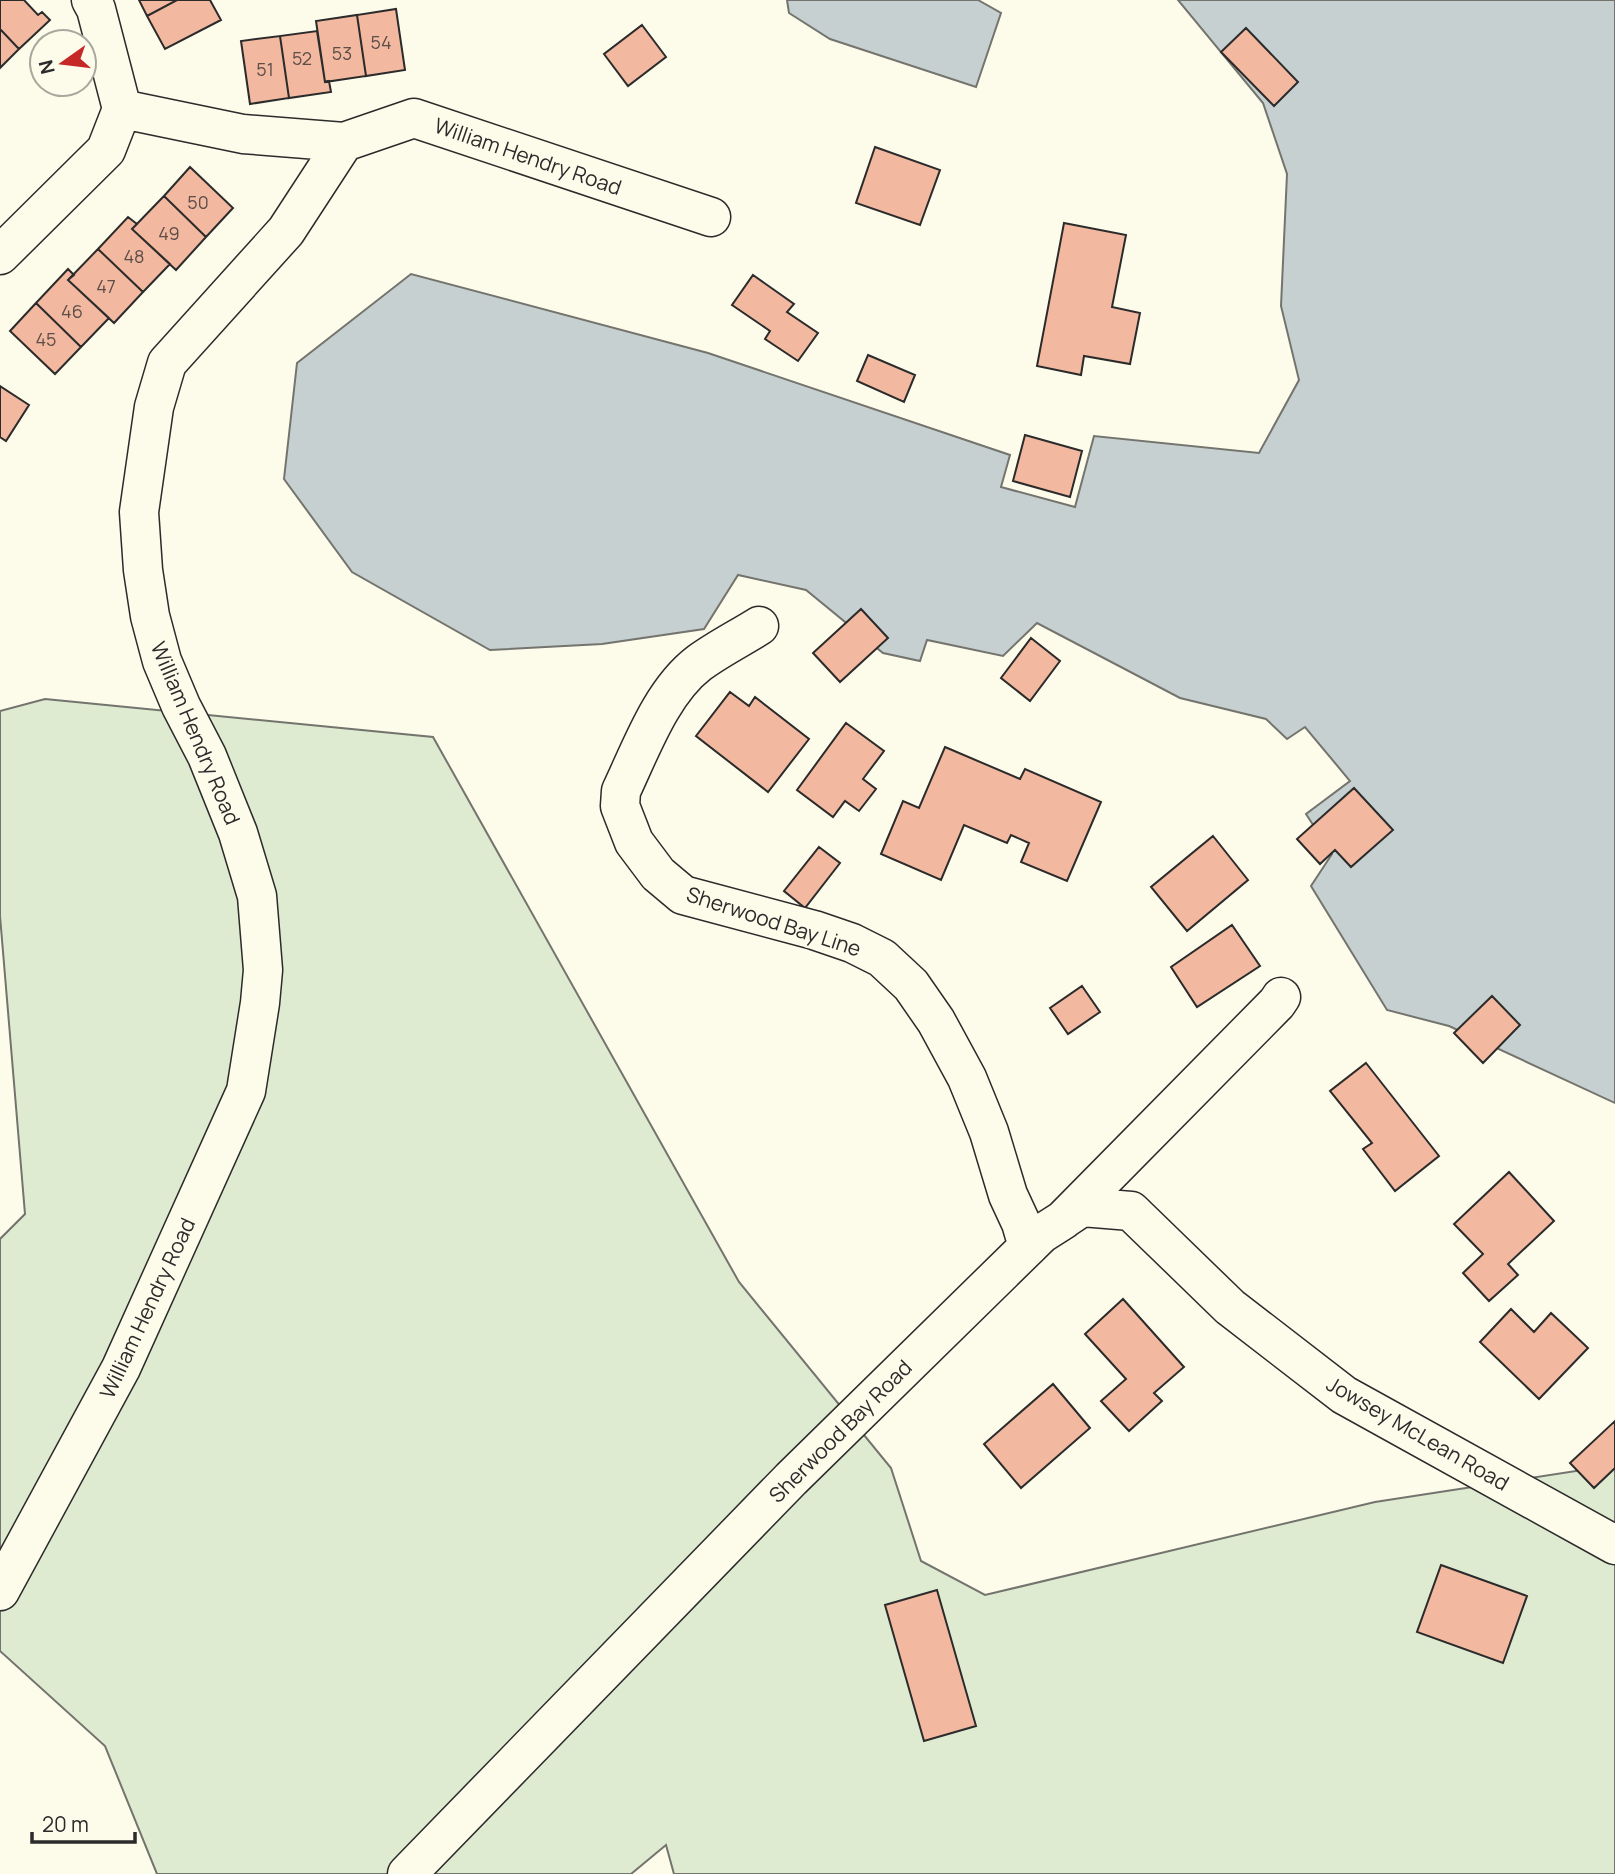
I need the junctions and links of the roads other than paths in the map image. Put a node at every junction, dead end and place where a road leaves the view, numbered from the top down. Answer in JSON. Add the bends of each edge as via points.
{"nodes":[{"id":1,"x":91,"y":0,"type":"edge"},
{"id":2,"x":122,"y":109,"type":"junction"},
{"id":3,"x":344,"y":142,"type":"junction"},
{"id":4,"x":711,"y":217,"type":"dead end"},
{"id":5,"x":0,"y":255,"type":"edge"},
{"id":6,"x":760,"y":626,"type":"dead end"},
{"id":7,"x":1281,"y":997,"type":"dead end"},
{"id":8,"x":1063,"y":1220,"type":"junction"},
{"id":9,"x":1028,"y":1247,"type":"junction"},
{"id":10,"x":1615,"y":1545,"type":"edge"},
{"id":11,"x":0,"y":1591,"type":"edge"},
{"id":12,"x":407,"y":1874,"type":"edge"}],
"edges":[{"from":1,"to":2,"type":"street"},
{"from":2,"to":3,"type":"street","via":[[243,134]]},
{"from":2,"to":5,"type":"street","via":[[106,150]]},
{"from":3,"to":4,"type":"street","name":"William Hendry Road","via":[[414,118]]},
{"from":3,"to":11,"type":"street","name":"William Hendry Road","via":[[286,231],[167,363],[154,407],[139,512],[150,616],[162,661],[207,756],[257,896],[263,970],[246,1091],[121,1368]]},
{"from":6,"to":9,"type":"street","name":"Sherwood Bay Line","via":[[700,663],[663,704],[621,791],[620,806],[634,842],[683,895],[852,943],[883,958],[911,985],[967,1078]]},
{"from":7,"to":8,"type":"street","name":"Sherwood Bay Road"},
{"from":8,"to":9,"type":"street","name":"Sherwood Bay Road"},
{"from":8,"to":10,"type":"street","name":"Jowsey McLean Road","via":[[1082,1207],[1131,1211],[1230,1307],[1344,1395]]},
{"from":9,"to":12,"type":"street","name":"Sherwood Bay Road","via":[[790,1479]]}]}
